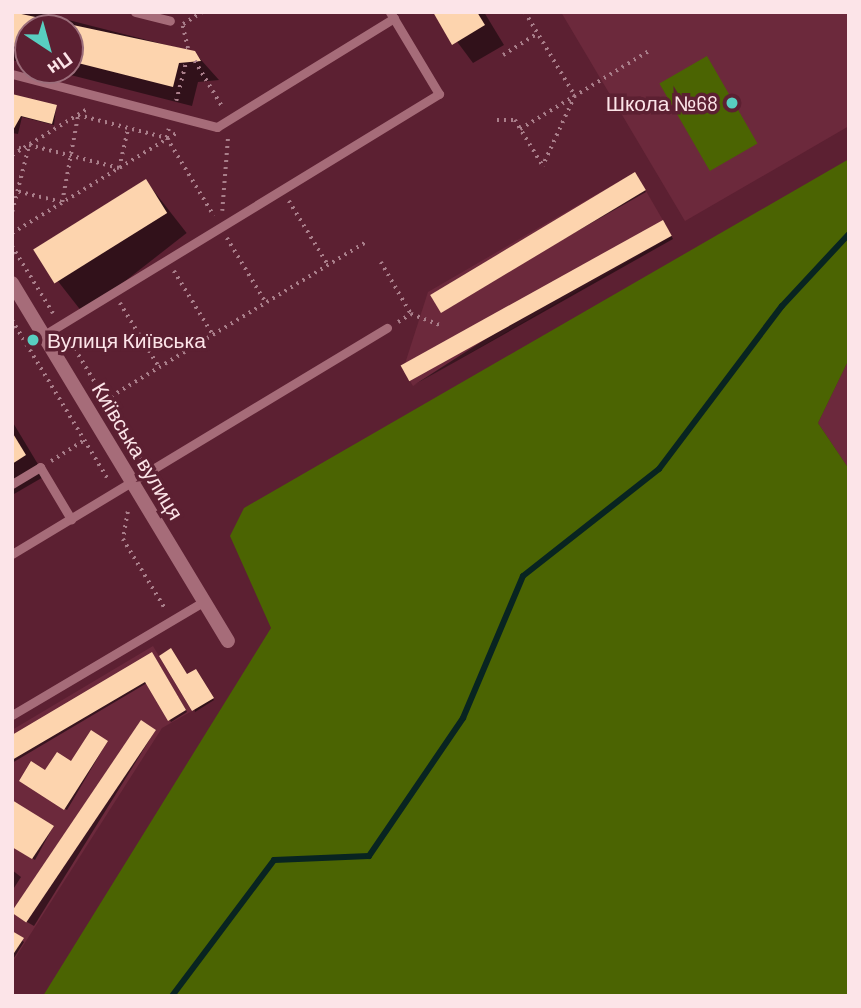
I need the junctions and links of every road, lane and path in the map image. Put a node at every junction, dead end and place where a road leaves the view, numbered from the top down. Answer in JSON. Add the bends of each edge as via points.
{"nodes":[{"id":1,"x":135,"y":12,"type":"edge"},
{"id":2,"x":202,"y":12,"type":"edge"},
{"id":3,"x":525,"y":12,"type":"edge"},
{"id":4,"x":392,"y":15,"type":"edge"},
{"id":5,"x":170,"y":21,"type":"dead end"},
{"id":6,"x":538,"y":34,"type":"junction"},
{"id":7,"x":189,"y":51,"type":"dead end"},
{"id":8,"x":649,"y":51,"type":"dead end"},
{"id":9,"x":503,"y":55,"type":"dead end"},
{"id":10,"x":195,"y":61,"type":"dead end"},
{"id":11,"x":12,"y":74,"type":"edge"},
{"id":12,"x":575,"y":96,"type":"junction"},
{"id":13,"x":106,"y":98,"type":"junction"},
{"id":14,"x":78,"y":115,"type":"junction"},
{"id":15,"x":229,"y":119,"type":"junction"},
{"id":16,"x":497,"y":120,"type":"dead end"},
{"id":17,"x":195,"y":121,"type":"junction"},
{"id":18,"x":128,"y":128,"type":"junction"},
{"id":19,"x":520,"y":129,"type":"junction"},
{"id":20,"x":167,"y":138,"type":"junction"},
{"id":21,"x":29,"y":145,"type":"junction"},
{"id":22,"x":12,"y":146,"type":"edge"},
{"id":23,"x":23,"y":149,"type":"junction"},
{"id":24,"x":12,"y":155,"type":"edge"},
{"id":25,"x":71,"y":156,"type":"junction"},
{"id":26,"x":119,"y":168,"type":"junction"},
{"id":27,"x":15,"y":190,"type":"edge"},
{"id":28,"x":282,"y":190,"type":"junction"},
{"id":29,"x":62,"y":202,"type":"junction"},
{"id":30,"x":12,"y":212,"type":"edge"},
{"id":31,"x":220,"y":227,"type":"junction"},
{"id":32,"x":12,"y":233,"type":"edge"},
{"id":33,"x":368,"y":241,"type":"dead end"},
{"id":34,"x":12,"y":246,"type":"edge"},
{"id":35,"x":167,"y":260,"type":"junction"},
{"id":36,"x":381,"y":262,"type":"dead end"},
{"id":37,"x":328,"y":265,"type":"junction"},
{"id":38,"x":12,"y":283,"type":"edge"},
{"id":39,"x":113,"y":292,"type":"junction"},
{"id":40,"x":12,"y":320,"type":"edge"},
{"id":41,"x":60,"y":325,"type":"junction"},
{"id":42,"x":443,"y":326,"type":"dead end"},
{"id":43,"x":387,"y":328,"type":"dead end"},
{"id":44,"x":44,"y":335,"type":"junction"},
{"id":45,"x":212,"y":335,"type":"junction"},
{"id":46,"x":159,"y":367,"type":"junction"},
{"id":47,"x":105,"y":400,"type":"junction"},
{"id":48,"x":85,"y":440,"type":"junction"},
{"id":49,"x":40,"y":467,"type":"junction"},
{"id":50,"x":149,"y":472,"type":"junction"},
{"id":51,"x":132,"y":482,"type":"junction"},
{"id":52,"x":12,"y":484,"type":"edge"},
{"id":53,"x":116,"y":492,"type":"junction"},
{"id":54,"x":71,"y":519,"type":"junction"},
{"id":55,"x":12,"y":554,"type":"edge"},
{"id":56,"x":205,"y":601,"type":"junction"},
{"id":57,"x":172,"y":621,"type":"junction"},
{"id":58,"x":229,"y":641,"type":"dead end"},
{"id":59,"x":12,"y":715,"type":"edge"}],
"edges":[{"from":1,"to":5,"type":"lane"},
{"from":2,"to":7,"type":"path","via":[[182,24]]},
{"from":3,"to":6,"type":"path"},
{"from":4,"to":15,"type":"lane"},
{"from":4,"to":28,"type":"lane","via":[[439,94]]},
{"from":6,"to":9,"type":"path"},
{"from":6,"to":12,"type":"path"},
{"from":8,"to":12,"type":"path"},
{"from":10,"to":15,"type":"path"},
{"from":11,"to":13,"type":"lane"},
{"from":12,"to":19,"type":"path"},
{"from":12,"to":19,"type":"path","via":[[543,166]]},
{"from":13,"to":14,"type":"path"},
{"from":13,"to":17,"type":"lane"},
{"from":14,"to":18,"type":"path"},
{"from":14,"to":21,"type":"path"},
{"from":14,"to":25,"type":"path"},
{"from":15,"to":17,"type":"lane","via":[[217,127]]},
{"from":15,"to":31,"type":"path"},
{"from":16,"to":19,"type":"path","via":[[515,120]]},
{"from":17,"to":20,"type":"path"},
{"from":18,"to":20,"type":"path"},
{"from":18,"to":26,"type":"path"},
{"from":20,"to":26,"type":"path"},
{"from":21,"to":23,"type":"path"},
{"from":21,"to":25,"type":"path"},
{"from":21,"to":27,"type":"path"},
{"from":22,"to":23,"type":"path"},
{"from":23,"to":24,"type":"path"},
{"from":25,"to":26,"type":"path"},
{"from":25,"to":29,"type":"path"},
{"from":26,"to":29,"type":"path"},
{"from":27,"to":29,"type":"path"},
{"from":27,"to":30,"type":"path"},
{"from":28,"to":31,"type":"lane"},
{"from":28,"to":37,"type":"path"},
{"from":29,"to":32,"type":"path"},
{"from":31,"to":35,"type":"lane"},
{"from":33,"to":37,"type":"path"},
{"from":34,"to":41,"type":"path"},
{"from":35,"to":39,"type":"lane"},
{"from":35,"to":45,"type":"path"},
{"from":36,"to":42,"type":"path","via":[[411,314]]},
{"from":37,"to":45,"type":"path"},
{"from":38,"to":44,"type":"street","name":"Київська вулиця"},
{"from":39,"to":41,"type":"lane"},
{"from":39,"to":46,"type":"path"},
{"from":40,"to":48,"type":"path"},
{"from":41,"to":44,"type":"lane"},
{"from":41,"to":47,"type":"path"},
{"from":43,"to":50,"type":"lane"},
{"from":44,"to":51,"type":"street","name":"Київська вулиця"},
{"from":45,"to":46,"type":"path"},
{"from":46,"to":47,"type":"path"},
{"from":47,"to":50,"type":"path"},
{"from":48,"to":49,"type":"path"},
{"from":48,"to":53,"type":"path"},
{"from":49,"to":52,"type":"lane"},
{"from":49,"to":54,"type":"lane"},
{"from":50,"to":51,"type":"lane"},
{"from":51,"to":53,"type":"lane"},
{"from":51,"to":56,"type":"street","name":"Київська вулиця"},
{"from":53,"to":54,"type":"lane"},
{"from":53,"to":57,"type":"path","via":[[129,514],[123,539]]},
{"from":54,"to":55,"type":"lane"},
{"from":56,"to":57,"type":"lane"},
{"from":56,"to":58,"type":"street","name":"Київська вулиця"},
{"from":57,"to":59,"type":"lane"}]}
